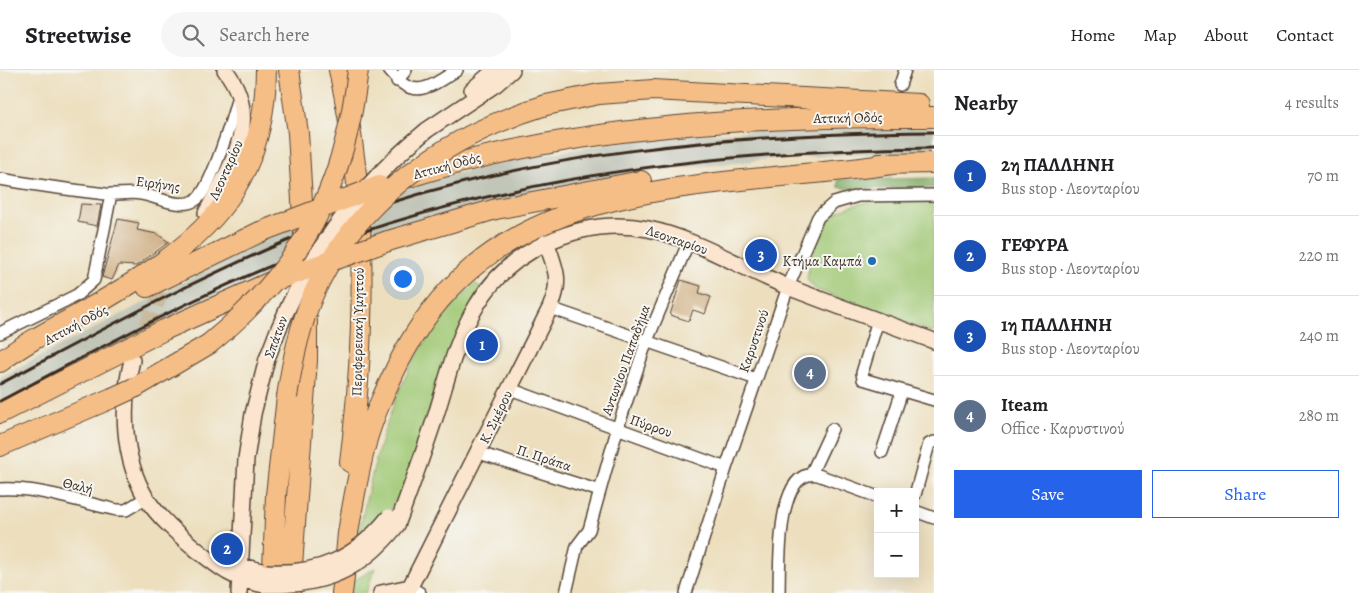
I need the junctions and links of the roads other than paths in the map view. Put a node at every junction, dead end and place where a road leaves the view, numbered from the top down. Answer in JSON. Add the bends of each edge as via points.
{"nodes":[{"id":1,"x":225,"y":70,"type":"edge"},
{"id":2,"x":266,"y":70,"type":"edge"},
{"id":3,"x":289,"y":70,"type":"edge"},
{"id":4,"x":339,"y":70,"type":"edge"},
{"id":5,"x":358,"y":70,"type":"edge"},
{"id":6,"x":389,"y":70,"type":"edge"},
{"id":7,"x":406,"y":70,"type":"edge"},
{"id":8,"x":457,"y":70,"type":"edge"},
{"id":9,"x":495,"y":70,"type":"edge"},
{"id":10,"x":512,"y":70,"type":"edge"},
{"id":11,"x":905,"y":70,"type":"edge"},
{"id":12,"x":397,"y":81,"type":"junction"},
{"id":13,"x":900,"y":85,"type":"dead end"},
{"id":14,"x":238,"y":93,"type":"junction"},
{"id":15,"x":934,"y":105,"type":"edge"},
{"id":16,"x":934,"y":117,"type":"edge"},
{"id":17,"x":427,"y":130,"type":"junction"},
{"id":18,"x":934,"y":163,"type":"edge"},
{"id":19,"x":892,"y":164,"type":"junction"},
{"id":20,"x":0,"y":179,"type":"edge"},
{"id":21,"x":111,"y":194,"type":"junction"},
{"id":22,"x":934,"y":195,"type":"edge"},
{"id":23,"x":206,"y":213,"type":"dead end"},
{"id":24,"x":689,"y":241,"type":"junction"},
{"id":25,"x":546,"y":242,"type":"junction"},
{"id":26,"x":788,"y":287,"type":"junction"},
{"id":27,"x":550,"y":308,"type":"junction"},
{"id":28,"x":878,"y":320,"type":"junction"},
{"id":29,"x":0,"y":334,"type":"edge"},
{"id":30,"x":934,"y":341,"type":"edge"},
{"id":31,"x":646,"y":343,"type":"junction"},
{"id":32,"x":132,"y":360,"type":"tunnel mouth"},
{"id":33,"x":0,"y":362,"type":"edge"},
{"id":34,"x":0,"y":366,"type":"edge"},
{"id":35,"x":756,"y":379,"type":"junction"},
{"id":36,"x":510,"y":389,"type":"junction"},
{"id":37,"x":902,"y":391,"type":"junction"},
{"id":38,"x":934,"y":400,"type":"edge"},
{"id":39,"x":0,"y":414,"type":"edge"},
{"id":40,"x":832,"y":429,"type":"dead end"},
{"id":41,"x":617,"y":430,"type":"junction"},
{"id":42,"x":934,"y":442,"type":"edge"},
{"id":43,"x":0,"y":446,"type":"edge"},
{"id":44,"x":882,"y":452,"type":"dead end"},
{"id":45,"x":479,"y":453,"type":"junction"},
{"id":46,"x":929,"y":458,"type":"edge"},
{"id":47,"x":726,"y":468,"type":"junction"},
{"id":48,"x":811,"y":474,"type":"junction"},
{"id":49,"x":918,"y":488,"type":"edge"},
{"id":50,"x":0,"y":489,"type":"edge"},
{"id":51,"x":600,"y":491,"type":"junction"},
{"id":52,"x":874,"y":497,"type":"edge"},
{"id":53,"x":146,"y":498,"type":"junction"},
{"id":54,"x":919,"y":512,"type":"edge"},
{"id":55,"x":934,"y":518,"type":"edge"},
{"id":56,"x":240,"y":579,"type":"edge"},
{"id":57,"x":267,"y":583,"type":"edge"},
{"id":58,"x":415,"y":590,"type":"edge"},
{"id":59,"x":290,"y":593,"type":"edge"},
{"id":60,"x":333,"y":593,"type":"edge"},
{"id":61,"x":342,"y":593,"type":"edge"},
{"id":62,"x":383,"y":593,"type":"edge"},
{"id":63,"x":566,"y":593,"type":"edge"},
{"id":64,"x":686,"y":593,"type":"edge"},
{"id":65,"x":779,"y":593,"type":"edge"}],
"edges":[{"from":1,"to":14,"type":"street","name":"Λεονταρίου"},
{"from":2,"to":33,"type":"highway","via":[[264,101],[252,153],[233,191],[205,228],[163,264]]},
{"from":3,"to":59,"type":"highway","via":[[297,125],[307,281],[307,360]]},
{"from":4,"to":60,"type":"highway","name":"Περιφερειακή Υμηττού","via":[[358,214],[360,335],[356,415]]},
{"from":5,"to":43,"type":"highway","bridge":true,"via":[[346,142],[335,178],[317,219],[295,255],[266,291],[210,344],[136,387]]},
{"from":6,"to":12,"type":"street"},
{"from":7,"to":12,"type":"street"},
{"from":8,"to":12,"type":"street","via":[[421,90]]},
{"from":9,"to":17,"type":"street","name":"Σπάτων"},
{"from":10,"to":17,"type":"street","name":"Σπάτων"},
{"from":11,"to":13,"type":"street"},
{"from":14,"to":21,"type":"street","name":"Ειρήνης","via":[[226,138],[197,198],[178,202],[142,194]]},
{"from":14,"to":23,"type":"street","name":"Λεονταρίου","via":[[243,115],[240,140],[231,166]]},
{"from":15,"to":57,"type":"highway","bridge":true,"via":[[653,90],[599,94],[546,105],[498,121],[445,148],[408,174],[339,248],[312,297],[298,340],[287,397]]},
{"from":16,"to":34,"type":"highway","name":"Αττική Οδός","bridge":true,"via":[[742,121],[613,132],[478,157],[380,186],[260,232],[178,271]]},
{"from":17,"to":56,"type":"street","name":"Σπάτων","bridge":true,"via":[[383,168],[334,226],[285,312],[267,359],[249,436]]},
{"from":18,"to":19,"type":"highway"},
{"from":19,"to":39,"type":"highway","bridge":true,"via":[[775,166],[644,181],[496,209],[388,241],[279,279],[164,330]]},
{"from":19,"to":61,"type":"highway","via":[[712,183],[611,201],[542,223],[483,258],[431,309],[403,353],[380,401],[367,440],[355,496]]},
{"from":20,"to":21,"type":"street","name":"Ειρήνης"},
{"from":21,"to":29,"type":"street","via":[[94,280],[77,295]]},
{"from":22,"to":26,"type":"street","name":"Καρυστινού","via":[[872,194],[834,203],[824,210],[811,230]]},
{"from":24,"to":25,"type":"street","name":"Λεονταρίου","via":[[657,230],[622,225],[580,230]]},
{"from":24,"to":26,"type":"street","name":"Λεονταρίου"},
{"from":24,"to":31,"type":"street","name":"Αντωνίου Παπαδήμα"},
{"from":25,"to":27,"type":"street","name":"Κ. Σμέρου","via":[[558,276]]},
{"from":25,"to":57,"type":"street","name":"Λεονταρίου","bridge":true,"via":[[515,260],[499,274],[476,305],[455,352],[410,488],[383,543],[340,573],[309,583]]},
{"from":26,"to":28,"type":"street","name":"Λεονταρίου"},
{"from":26,"to":35,"type":"street","name":"Καρυστινού"},
{"from":27,"to":31,"type":"street"},
{"from":27,"to":36,"type":"street","name":"Κ. Σμέρου"},
{"from":28,"to":30,"type":"street","name":"Λεονταρίου"},
{"from":28,"to":37,"type":"street","via":[[863,379]]},
{"from":31,"to":35,"type":"street"},
{"from":31,"to":41,"type":"street","name":"Αντωνίου Παπαδήμα"},
{"from":32,"to":53,"type":"street","name":"Λεονταρίου","via":[[126,384],[126,429],[128,448]]},
{"from":35,"to":47,"type":"street","name":"Καρυστινού"},
{"from":36,"to":41,"type":"street","name":"Πύρρου"},
{"from":36,"to":45,"type":"street","name":"Κ. Σμέρου"},
{"from":37,"to":38,"type":"street"},
{"from":37,"to":44,"type":"street"},
{"from":40,"to":48,"type":"street"},
{"from":41,"to":47,"type":"street","name":"Πύρρου"},
{"from":41,"to":51,"type":"street","name":"Αντωνίου Παπαδήμα"},
{"from":42,"to":46,"type":"street","via":[[929,444]]},
{"from":45,"to":51,"type":"street","name":"Π. Πράπα"},
{"from":45,"to":58,"type":"street","name":"Κ. Σμέρου"},
{"from":46,"to":49,"type":"street"},
{"from":47,"to":64,"type":"street","name":"Καρυστινού"},
{"from":48,"to":52,"type":"street"},
{"from":48,"to":65,"type":"street","via":[[801,476],[796,482],[781,522]]},
{"from":50,"to":53,"type":"street","name":"Θαλή","via":[[53,495],[117,510],[126,510]]},
{"from":51,"to":63,"type":"street","name":"Αντωνίου Παπαδήμα","via":[[587,534],[577,546]]},
{"from":53,"to":56,"type":"street","name":"Λεονταρίου","via":[[166,522],[196,549],[221,570]]},
{"from":54,"to":55,"type":"street"},
{"from":56,"to":57,"type":"street","name":"Λεονταρίου"},
{"from":58,"to":62,"type":"street"}]}
